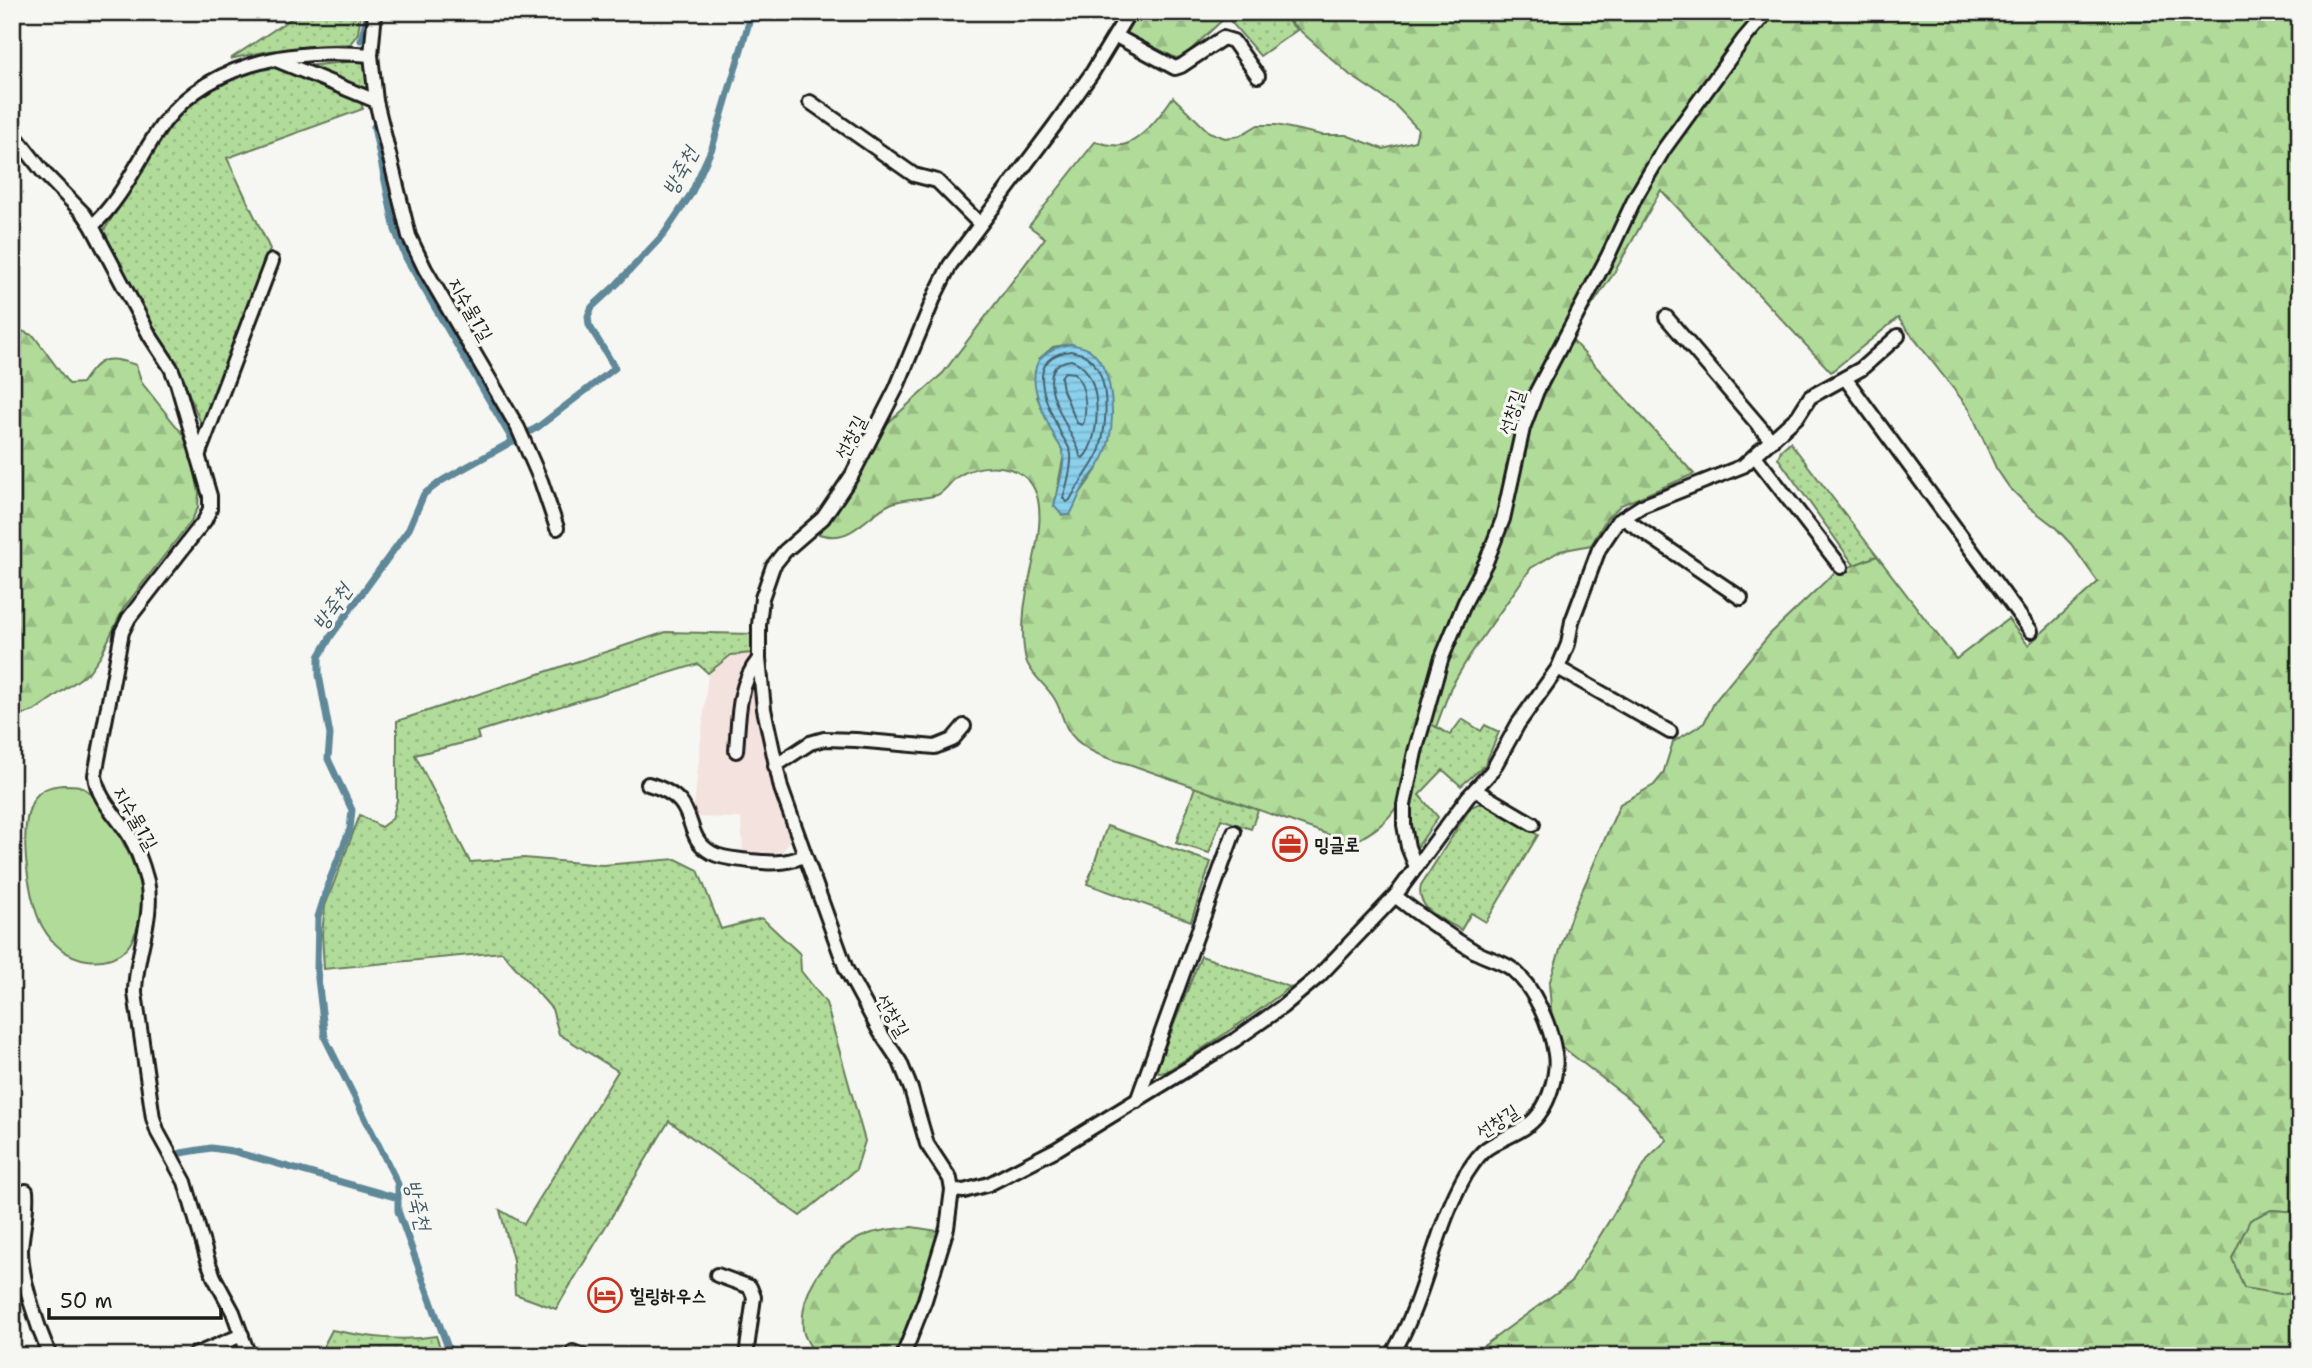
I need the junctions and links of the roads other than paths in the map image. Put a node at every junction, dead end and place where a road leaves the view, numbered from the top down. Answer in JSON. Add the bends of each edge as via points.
{"nodes":[{"id":1,"x":375,"y":12,"type":"edge"},
{"id":2,"x":1129,"y":12,"type":"edge"},
{"id":3,"x":1767,"y":12,"type":"edge"},
{"id":4,"x":1116,"y":36,"type":"junction"},
{"id":5,"x":371,"y":55,"type":"junction"},
{"id":6,"x":275,"y":60,"type":"junction"},
{"id":7,"x":1258,"y":76,"type":"dead end"},
{"id":8,"x":376,"y":101,"type":"junction"},
{"id":9,"x":810,"y":102,"type":"dead end"},
{"id":10,"x":12,"y":132,"type":"edge"},
{"id":11,"x":980,"y":224,"type":"junction"},
{"id":12,"x":92,"y":226,"type":"junction"},
{"id":13,"x":272,"y":261,"type":"dead end"},
{"id":14,"x":1666,"y":317,"type":"dead end"},
{"id":15,"x":1898,"y":336,"type":"dead end"},
{"id":16,"x":1845,"y":378,"type":"junction"},
{"id":17,"x":1772,"y":441,"type":"junction"},
{"id":18,"x":198,"y":456,"type":"junction"},
{"id":19,"x":1755,"y":456,"type":"junction"},
{"id":20,"x":1623,"y":518,"type":"junction"},
{"id":21,"x":557,"y":528,"type":"dead end"},
{"id":22,"x":1841,"y":567,"type":"dead end"},
{"id":23,"x":1741,"y":598,"type":"dead end"},
{"id":24,"x":2031,"y":632,"type":"dead end"},
{"id":25,"x":759,"y":659,"type":"junction"},
{"id":26,"x":1558,"y":668,"type":"junction"},
{"id":27,"x":964,"y":726,"type":"dead end"},
{"id":28,"x":1670,"y":732,"type":"dead end"},
{"id":29,"x":736,"y":751,"type":"dead end"},
{"id":30,"x":775,"y":766,"type":"junction"},
{"id":31,"x":648,"y":784,"type":"dead end"},
{"id":32,"x":1475,"y":790,"type":"junction"},
{"id":33,"x":1533,"y":824,"type":"dead end"},
{"id":34,"x":1234,"y":832,"type":"dead end"},
{"id":35,"x":804,"y":856,"type":"junction"},
{"id":36,"x":1416,"y":867,"type":"junction"},
{"id":37,"x":1395,"y":896,"type":"junction"},
{"id":38,"x":1137,"y":1101,"type":"junction"},
{"id":39,"x":952,"y":1190,"type":"junction"},
{"id":40,"x":26,"y":1191,"type":"dead end"},
{"id":41,"x":717,"y":1275,"type":"dead end"},
{"id":42,"x":242,"y":1335,"type":"junction"},
{"id":43,"x":50,"y":1356,"type":"edge"},
{"id":44,"x":192,"y":1356,"type":"edge"},
{"id":45,"x":249,"y":1356,"type":"edge"},
{"id":46,"x":746,"y":1356,"type":"edge"},
{"id":47,"x":903,"y":1356,"type":"edge"},
{"id":48,"x":1391,"y":1356,"type":"edge"}],
"edges":[{"from":1,"to":5,"type":"lane","name":"지수물1길"},
{"from":2,"to":4,"type":"lane","name":"선창길"},
{"from":3,"to":36,"type":"lane","name":"선창길","via":[[1664,149],[1537,391],[1523,428],[1503,519],[1441,660],[1415,752],[1404,825]]},
{"from":4,"to":7,"type":"lane","via":[[1175,68],[1228,38]]},
{"from":4,"to":11,"type":"lane","name":"선창길"},
{"from":5,"to":6,"type":"lane"},
{"from":5,"to":8,"type":"lane","name":"지수물1길"},
{"from":6,"to":8,"type":"lane"},
{"from":6,"to":12,"type":"lane","via":[[216,77],[174,109],[121,194]]},
{"from":8,"to":21,"type":"lane","name":"지수물1길","via":[[409,236],[518,428]]},
{"from":9,"to":11,"type":"lane","via":[[914,175],[937,181]]},
{"from":10,"to":12,"type":"lane","name":"지수물1길"},
{"from":11,"to":25,"type":"lane","name":"선창길","via":[[945,275],[896,389],[838,498],[773,566],[762,598]]},
{"from":12,"to":18,"type":"lane","name":"지수물1길","via":[[171,368]]},
{"from":13,"to":18,"type":"lane"},
{"from":14,"to":17,"type":"lane"},
{"from":15,"to":16,"type":"lane"},
{"from":16,"to":17,"type":"lane","via":[[1810,397]]},
{"from":16,"to":24,"type":"lane"},
{"from":17,"to":19,"type":"lane"},
{"from":18,"to":42,"type":"lane","name":"지수물1길","via":[[210,509],[122,632],[95,775],[101,795],[130,838],[149,897],[135,993],[153,1118],[185,1182],[211,1269]]},
{"from":19,"to":20,"type":"lane","via":[[1742,466]]},
{"from":19,"to":22,"type":"lane"},
{"from":20,"to":23,"type":"lane"},
{"from":20,"to":26,"type":"lane","via":[[1600,549]]},
{"from":25,"to":29,"type":"lane","name":"선창길","via":[[748,673],[741,696]]},
{"from":25,"to":30,"type":"lane","name":"선창길"},
{"from":26,"to":28,"type":"lane"},
{"from":26,"to":32,"type":"lane"},
{"from":27,"to":30,"type":"lane","via":[[952,740],[935,747],[824,739]]},
{"from":30,"to":35,"type":"lane","name":"선창길"},
{"from":31,"to":35,"type":"lane","via":[[683,802],[693,829],[712,853],[774,864]]},
{"from":32,"to":33,"type":"lane"},
{"from":32,"to":36,"type":"lane"},
{"from":34,"to":38,"type":"lane"},
{"from":35,"to":39,"type":"lane","name":"선창길","via":[[846,969],[900,1062],[927,1144]]},
{"from":36,"to":37,"type":"lane"},
{"from":37,"to":38,"type":"lane","via":[[1319,976],[1282,1007]]},
{"from":37,"to":48,"type":"lane","name":"선창길","via":[[1439,930],[1519,977],[1535,999],[1555,1056],[1549,1095],[1540,1113],[1529,1126],[1476,1158],[1457,1190]]},
{"from":38,"to":39,"type":"lane","via":[[989,1184]]},
{"from":39,"to":47,"type":"lane","via":[[947,1228]]},
{"from":40,"to":43,"type":"lane","via":[[22,1265]]},
{"from":41,"to":46,"type":"lane","via":[[750,1287],[754,1297]]},
{"from":42,"to":44,"type":"lane"},
{"from":42,"to":45,"type":"lane","name":"지수물1길"}]}
